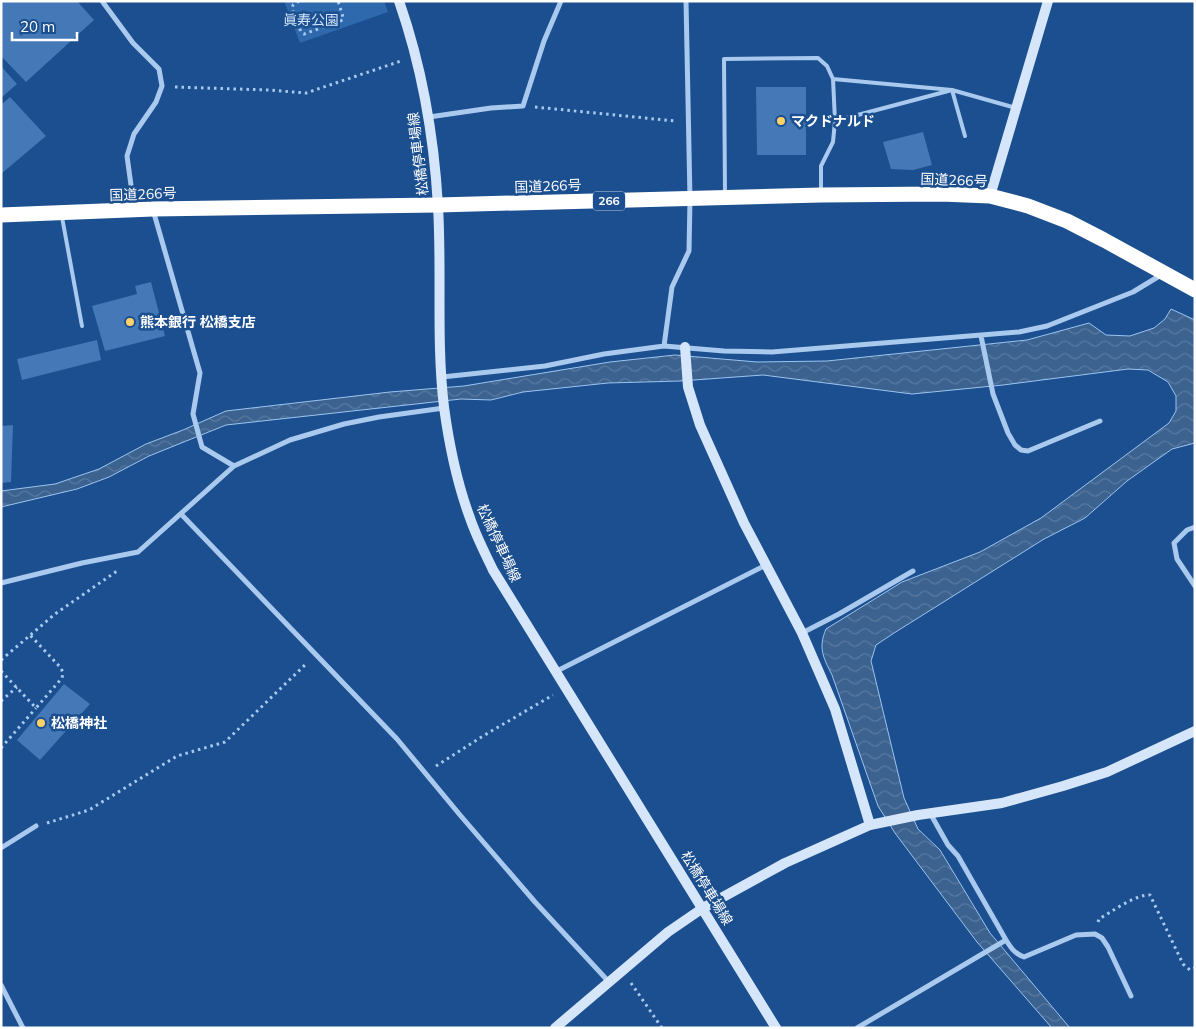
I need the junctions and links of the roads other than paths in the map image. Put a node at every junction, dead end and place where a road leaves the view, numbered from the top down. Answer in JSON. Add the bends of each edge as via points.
{"nodes":[{"id":1,"x":102,"y":1,"type":"edge"},
{"id":2,"x":400,"y":1,"type":"edge"},
{"id":3,"x":561,"y":1,"type":"edge"},
{"id":4,"x":686,"y":1,"type":"edge"},
{"id":5,"x":1048,"y":1,"type":"edge"},
{"id":6,"x":833,"y":79,"type":"junction"},
{"id":7,"x":952,"y":90,"type":"junction"},
{"id":8,"x":1016,"y":108,"type":"junction"},
{"id":9,"x":429,"y":117,"type":"junction"},
{"id":10,"x":835,"y":121,"type":"junction"},
{"id":11,"x":965,"y":136,"type":"dead end"},
{"id":12,"x":821,"y":195,"type":"junction"},
{"id":13,"x":990,"y":196,"type":"junction"},
{"id":14,"x":726,"y":198,"type":"junction"},
{"id":15,"x":690,"y":199,"type":"junction"},
{"id":16,"x":438,"y":206,"type":"junction"},
{"id":17,"x":153,"y":209,"type":"junction"},
{"id":18,"x":135,"y":210,"type":"junction"},
{"id":19,"x":61,"y":213,"type":"junction"},
{"id":20,"x":1,"y":215,"type":"edge"},
{"id":21,"x":1164,"y":273,"type":"junction"},
{"id":22,"x":1195,"y":289,"type":"edge"},
{"id":23,"x":82,"y":326,"type":"dead end"},
{"id":24,"x":981,"y":336,"type":"junction"},
{"id":25,"x":664,"y":346,"type":"junction"},
{"id":26,"x":684,"y":351,"type":"junction"},
{"id":27,"x":442,"y":381,"type":"junction"},
{"id":28,"x":444,"y":406,"type":"junction"},
{"id":29,"x":1100,"y":421,"type":"dead end"},
{"id":30,"x":234,"y":466,"type":"junction"},
{"id":31,"x":181,"y":514,"type":"junction"},
{"id":32,"x":1195,"y":527,"type":"edge"},
{"id":33,"x":766,"y":565,"type":"junction"},
{"id":34,"x":913,"y":571,"type":"dead end"},
{"id":35,"x":1,"y":583,"type":"edge"},
{"id":36,"x":1195,"y":586,"type":"edge"},
{"id":37,"x":802,"y":633,"type":"junction"},
{"id":38,"x":555,"y":672,"type":"junction"},
{"id":39,"x":1195,"y":731,"type":"edge"},
{"id":40,"x":930,"y":813,"type":"junction"},
{"id":41,"x":870,"y":825,"type":"junction"},
{"id":42,"x":36,"y":826,"type":"road end"},
{"id":43,"x":1,"y":848,"type":"edge"},
{"id":44,"x":703,"y":908,"type":"junction"},
{"id":45,"x":1006,"y":940,"type":"junction"},
{"id":46,"x":609,"y":982,"type":"junction"},
{"id":47,"x":1,"y":985,"type":"edge"},
{"id":48,"x":1131,"y":996,"type":"dead end"},
{"id":49,"x":23,"y":1028,"type":"edge"},
{"id":50,"x":555,"y":1028,"type":"edge"},
{"id":51,"x":776,"y":1028,"type":"edge"},
{"id":52,"x":857,"y":1028,"type":"edge"}],
"edges":[{"from":1,"to":18,"type":"street","via":[[133,43],[159,69],[162,86],[156,102],[134,134],[127,156]]},
{"from":2,"to":9,"type":"street","name":"松橋停車場線"},
{"from":3,"to":9,"type":"street","via":[[544,40],[523,106]]},
{"from":4,"to":15,"type":"street"},
{"from":5,"to":8,"type":"street"},
{"from":6,"to":7,"type":"lane"},
{"from":6,"to":10,"type":"lane"},
{"from":6,"to":14,"type":"lane","via":[[827,66],[818,58],[724,59]]},
{"from":7,"to":8,"type":"lane"},
{"from":7,"to":10,"type":"lane"},
{"from":7,"to":11,"type":"lane"},
{"from":8,"to":13,"type":"street"},
{"from":9,"to":16,"type":"street","name":"松橋停車場線"},
{"from":10,"to":12,"type":"lane","via":[[833,142],[821,166]]},
{"from":12,"to":13,"type":"highway","name":"国道266号","number":"266"},
{"from":12,"to":14,"type":"highway","name":"国道266号","number":"266"},
{"from":13,"to":21,"type":"highway","name":"国道266号","number":"266","via":[[1067,221]]},
{"from":14,"to":15,"type":"highway","name":"国道266号","number":"266"},
{"from":15,"to":16,"type":"highway","name":"国道266号","number":"266"},
{"from":15,"to":25,"type":"street","via":[[689,251],[672,287]]},
{"from":16,"to":17,"type":"highway","name":"国道266号","number":"266"},
{"from":16,"to":27,"type":"street","name":"松橋停車場線"},
{"from":17,"to":18,"type":"highway","name":"国道266号","number":"266"},
{"from":17,"to":30,"type":"street","via":[[200,373],[194,414],[202,447]]},
{"from":18,"to":19,"type":"highway","name":"国道266号","number":"266"},
{"from":19,"to":20,"type":"highway","name":"国道266号","number":"266"},
{"from":19,"to":23,"type":"lane"},
{"from":21,"to":22,"type":"highway","name":"国道266号","number":"266"},
{"from":21,"to":24,"type":"street","via":[[1133,292],[1047,326]]},
{"from":24,"to":26,"type":"street","via":[[772,352]]},
{"from":24,"to":29,"type":"street","via":[[993,394],[1008,433],[1021,450],[1028,452]]},
{"from":25,"to":26,"type":"street"},
{"from":25,"to":27,"type":"street"},
{"from":26,"to":33,"type":"street","via":[[688,387],[700,425]]},
{"from":27,"to":28,"type":"street","name":"松橋停車場線"},
{"from":28,"to":30,"type":"street","via":[[344,424],[290,440]]},
{"from":28,"to":38,"type":"street","name":"松橋停車場線","via":[[459,485],[470,519],[493,570]]},
{"from":30,"to":31,"type":"street"},
{"from":31,"to":35,"type":"street","via":[[138,552]]},
{"from":31,"to":46,"type":"street","via":[[397,739],[535,902]]},
{"from":32,"to":36,"type":"street","via":[[1174,543],[1177,560]]},
{"from":33,"to":37,"type":"street"},
{"from":33,"to":38,"type":"street"},
{"from":34,"to":37,"type":"street"},
{"from":37,"to":41,"type":"street","via":[[835,709]]},
{"from":38,"to":44,"type":"street","name":"松橋停車場線"},
{"from":39,"to":40,"type":"street","via":[[1108,772],[1063,786],[1002,803]]},
{"from":40,"to":41,"type":"street"},
{"from":40,"to":45,"type":"street"},
{"from":41,"to":44,"type":"street","via":[[785,863]]},
{"from":42,"to":43,"type":"street"},
{"from":44,"to":46,"type":"street","via":[[668,932]]},
{"from":44,"to":51,"type":"street","name":"松橋停車場線"},
{"from":45,"to":48,"type":"street","via":[[1013,951],[1024,957],[1076,935],[1095,934],[1108,947]]},
{"from":45,"to":52,"type":"street"},
{"from":46,"to":50,"type":"street"},
{"from":47,"to":49,"type":"street"}]}
